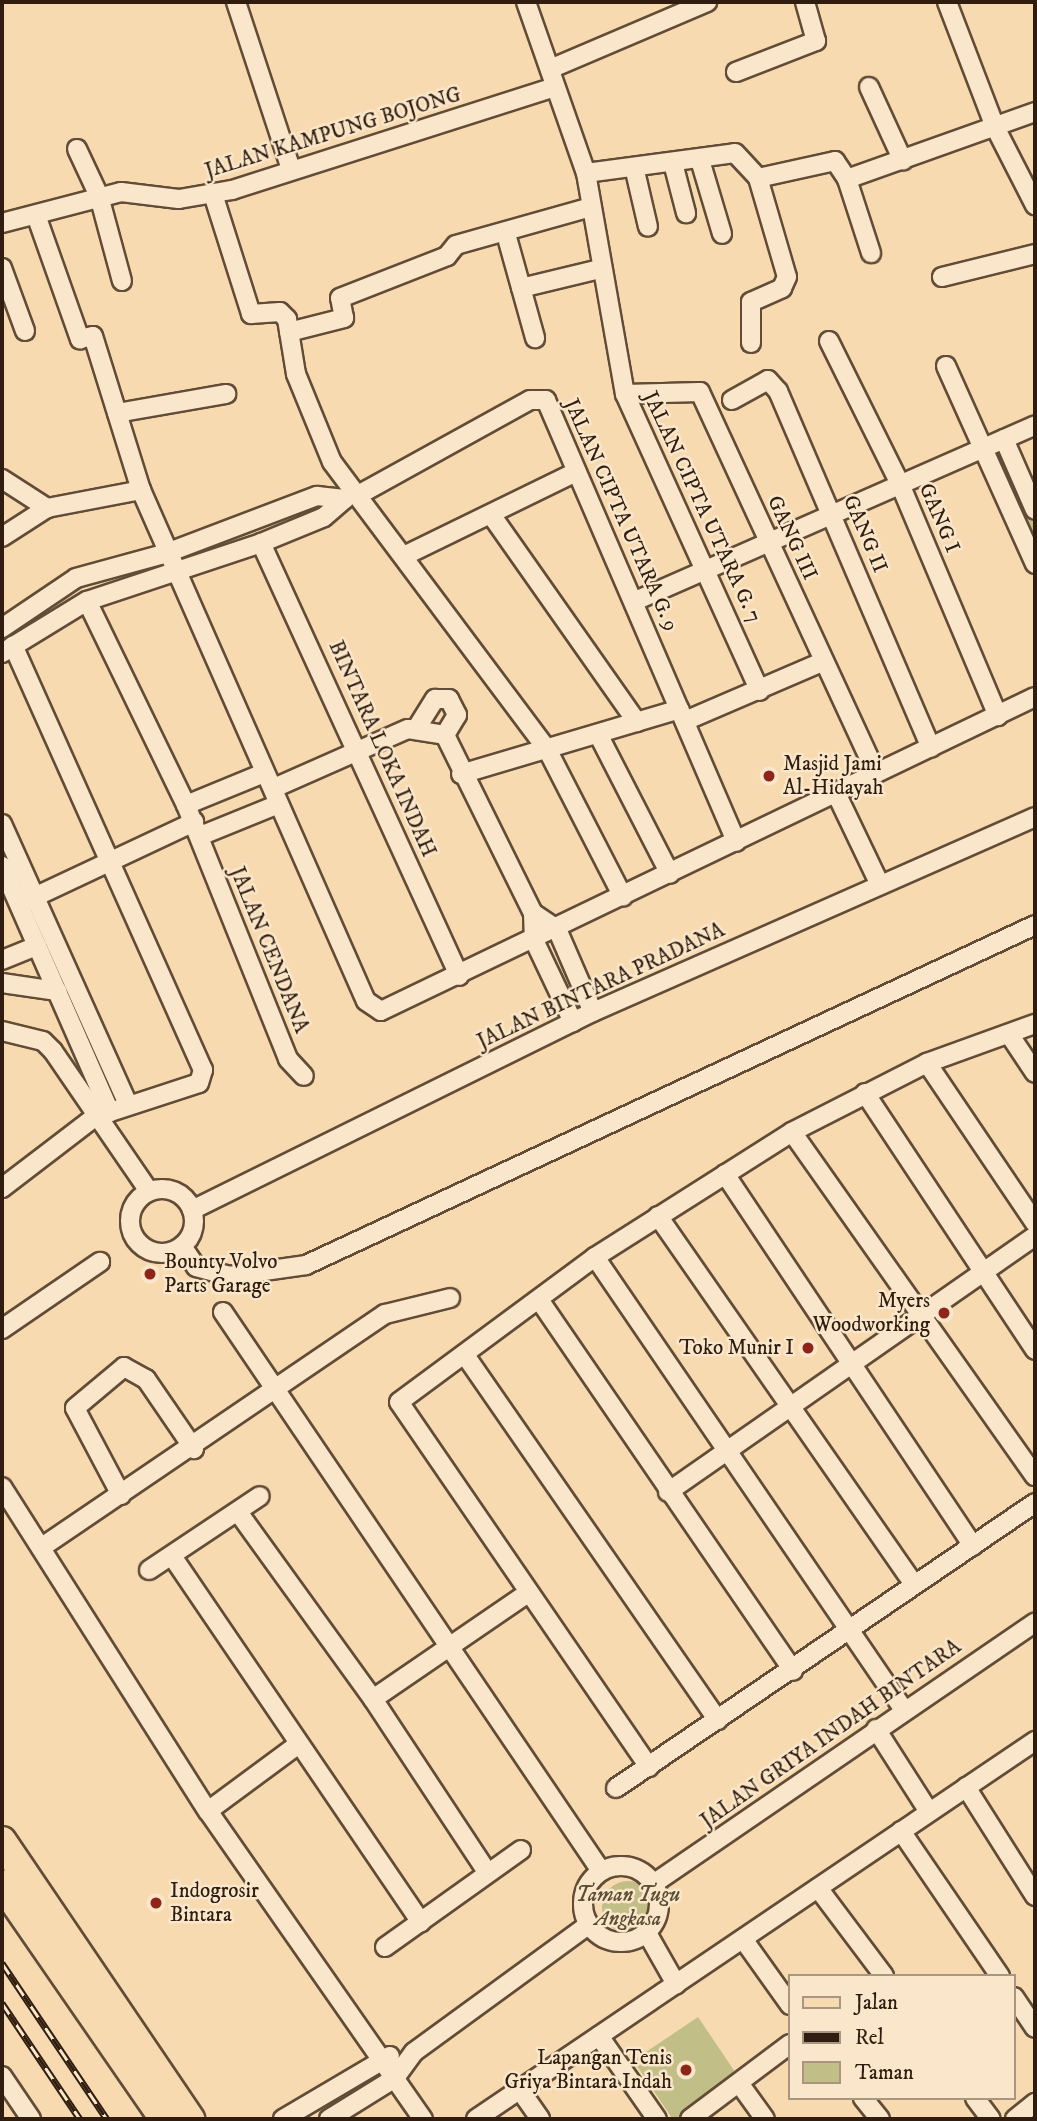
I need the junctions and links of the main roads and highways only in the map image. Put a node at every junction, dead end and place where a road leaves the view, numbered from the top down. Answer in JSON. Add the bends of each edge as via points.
{"nodes":[{"id":1,"x":2,"y":1841,"type":"edge"},
{"id":2,"x":2,"y":1884,"type":"edge"},
{"id":3,"x":111,"y":2021,"type":"junction"},
{"id":4,"x":164,"y":2119,"type":"edge"},
{"id":5,"x":190,"y":2119,"type":"edge"}],
"edges":[{"from":1,"to":3,"type":"main road"},
{"from":2,"to":3,"type":"main road"},
{"from":3,"to":4,"type":"main road"},
{"from":3,"to":5,"type":"main road"}]}
